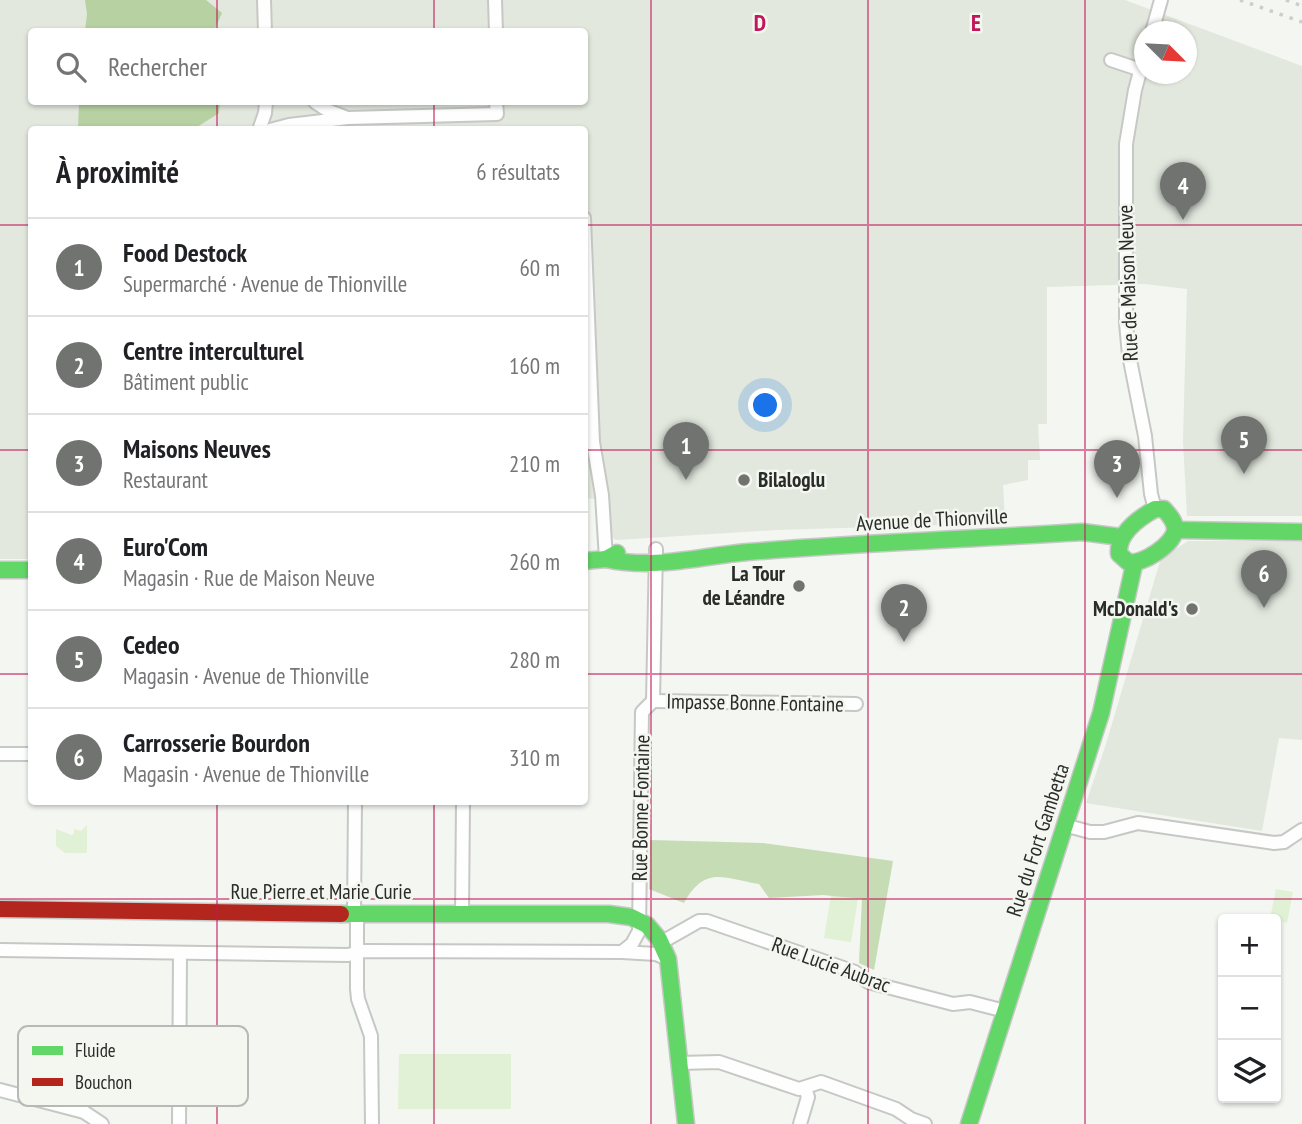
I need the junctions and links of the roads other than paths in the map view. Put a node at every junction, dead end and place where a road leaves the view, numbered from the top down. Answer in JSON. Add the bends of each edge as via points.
{"nodes":[{"id":1,"x":264,"y":0,"type":"edge"},
{"id":2,"x":495,"y":0,"type":"edge"},
{"id":3,"x":1161,"y":0,"type":"edge"},
{"id":4,"x":1155,"y":21,"type":"edge"},
{"id":5,"x":265,"y":28,"type":"edge"},
{"id":6,"x":496,"y":28,"type":"edge"},
{"id":7,"x":1111,"y":60,"type":"dead end"},
{"id":8,"x":1134,"y":63,"type":"edge"},
{"id":9,"x":1138,"y":84,"type":"edge"},
{"id":10,"x":266,"y":105,"type":"edge"},
{"id":11,"x":320,"y":105,"type":"edge"},
{"id":12,"x":496,"y":105,"type":"edge"},
{"id":13,"x":348,"y":118,"type":"junction"},
{"id":14,"x":260,"y":126,"type":"edge"},
{"id":15,"x":285,"y":126,"type":"edge"},
{"id":16,"x":588,"y":318,"type":"edge"},
{"id":17,"x":1155,"y":509,"type":"junction"},
{"id":18,"x":1177,"y":530,"type":"junction"},
{"id":19,"x":1302,"y":532,"type":"edge"},
{"id":20,"x":1121,"y":537,"type":"junction"},
{"id":21,"x":656,"y":555,"type":"junction"},
{"id":22,"x":606,"y":559,"type":"junction"},
{"id":23,"x":588,"y":561,"type":"edge"},
{"id":24,"x":1134,"y":565,"type":"junction"},
{"id":25,"x":0,"y":570,"type":"edge"},
{"id":26,"x":28,"y":570,"type":"edge"},
{"id":27,"x":653,"y":701,"type":"junction"},
{"id":28,"x":856,"y":704,"type":"dead end"},
{"id":29,"x":0,"y":754,"type":"edge"},
{"id":30,"x":28,"y":754,"type":"edge"},
{"id":31,"x":355,"y":805,"type":"edge"},
{"id":32,"x":463,"y":805,"type":"edge"},
{"id":33,"x":1064,"y":825,"type":"junction"},
{"id":34,"x":1302,"y":830,"type":"edge"},
{"id":35,"x":0,"y":909,"type":"edge"},
{"id":36,"x":355,"y":914,"type":"junction"},
{"id":37,"x":462,"y":914,"type":"junction"},
{"id":38,"x":640,"y":919,"type":"junction"},
{"id":39,"x":662,"y":942,"type":"junction"},
{"id":40,"x":0,"y":950,"type":"edge"},
{"id":41,"x":622,"y":952,"type":"junction"},
{"id":42,"x":180,"y":953,"type":"junction"},
{"id":43,"x":356,"y":953,"type":"junction"},
{"id":44,"x":668,"y":959,"type":"junction"},
{"id":45,"x":1005,"y":1011,"type":"junction"},
{"id":46,"x":180,"y":1026,"type":"edge"},
{"id":47,"x":679,"y":1063,"type":"junction"},
{"id":48,"x":805,"y":1088,"type":"junction"},
{"id":49,"x":0,"y":1090,"type":"edge"},
{"id":50,"x":18,"y":1095,"type":"edge"},
{"id":51,"x":61,"y":1106,"type":"edge"},
{"id":52,"x":179,"y":1106,"type":"edge"},
{"id":53,"x":102,"y":1124,"type":"edge"},
{"id":54,"x":179,"y":1124,"type":"edge"},
{"id":55,"x":372,"y":1124,"type":"edge"},
{"id":56,"x":686,"y":1124,"type":"edge"},
{"id":57,"x":800,"y":1124,"type":"edge"},
{"id":58,"x":925,"y":1124,"type":"edge"},
{"id":59,"x":969,"y":1124,"type":"edge"}],
"edges":[{"from":1,"to":5,"type":"street"},
{"from":2,"to":6,"type":"street"},
{"from":3,"to":4,"type":"street"},
{"from":7,"to":8,"type":"street"},
{"from":9,"to":17,"type":"street","name":"Rue de Maison Neuve","via":[[1126,144],[1126,323]]},
{"from":10,"to":14,"type":"street"},
{"from":11,"to":13,"type":"street"},
{"from":12,"to":13,"type":"street","via":[[496,114]]},
{"from":13,"to":15,"type":"street"},
{"from":16,"to":22,"type":"street","via":[[593,442]]},
{"from":17,"to":18,"type":"street","via":[[1164,509]]},
{"from":17,"to":20,"type":"street"},
{"from":18,"to":19,"type":"street"},
{"from":18,"to":24,"type":"street","via":[[1174,537]]},
{"from":20,"to":21,"type":"street","name":"Avenue de Thionville","via":[[1082,532],[745,552],[703,545]]},
{"from":20,"to":24,"type":"street","via":[[1119,556]]},
{"from":21,"to":22,"type":"street","name":"Avenue de Thionville","via":[[620,552]]},
{"from":21,"to":27,"type":"street","name":"Rue Bonne Fontaine"},
{"from":22,"to":23,"type":"street","name":"Avenue de Thionville"},
{"from":24,"to":33,"type":"street","name":"Rue du Fort Gambetta","via":[[1101,713]]},
{"from":25,"to":26,"type":"street"},
{"from":27,"to":28,"type":"street","name":"Impasse Bonne Fontaine"},
{"from":27,"to":38,"type":"street","name":"Rue Bonne Fontaine","via":[[642,712]]},
{"from":29,"to":30,"type":"street"},
{"from":31,"to":36,"type":"street"},
{"from":32,"to":37,"type":"street"},
{"from":33,"to":34,"type":"street","via":[[1104,832],[1138,823],[1274,843]]},
{"from":33,"to":45,"type":"street","name":"Rue du Fort Gambetta"},
{"from":35,"to":36,"type":"street","name":"Rue Pierre et Marie Curie"},
{"from":36,"to":37,"type":"street","name":"Rue Pierre et Marie Curie"},
{"from":36,"to":43,"type":"street"},
{"from":37,"to":38,"type":"street","name":"Rue Pierre et Marie Curie","via":[[627,914]]},
{"from":38,"to":39,"type":"street"},
{"from":38,"to":41,"type":"street","via":[[632,944]]},
{"from":39,"to":44,"type":"street"},
{"from":39,"to":45,"type":"street","name":"Rue Lucie Aubrac","via":[[707,921],[855,972],[868,982],[953,1004],[970,1002]]},
{"from":40,"to":42,"type":"street"},
{"from":41,"to":43,"type":"street"},
{"from":41,"to":44,"type":"street"},
{"from":42,"to":43,"type":"street"},
{"from":42,"to":46,"type":"street"},
{"from":43,"to":55,"type":"street","via":[[358,999],[371,1036]]},
{"from":44,"to":47,"type":"street"},
{"from":45,"to":59,"type":"street","name":"Rue du Fort Gambetta"},
{"from":47,"to":48,"type":"street","via":[[719,1062],[791,1088]]},
{"from":47,"to":56,"type":"street"},
{"from":48,"to":57,"type":"street","via":[[808,1097]]},
{"from":48,"to":58,"type":"street","via":[[821,1082],[835,1086]]},
{"from":49,"to":50,"type":"street"},
{"from":51,"to":53,"type":"street","via":[[84,1112]]},
{"from":52,"to":54,"type":"street"}]}
